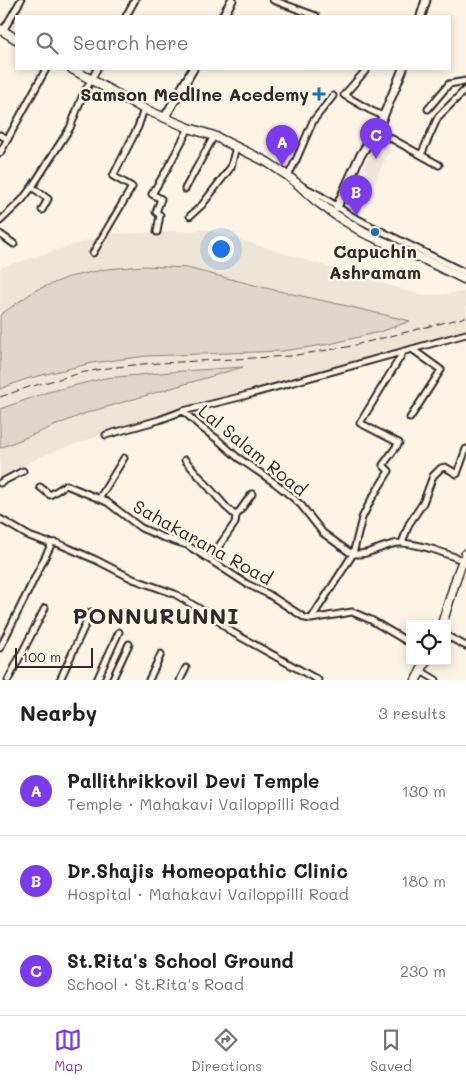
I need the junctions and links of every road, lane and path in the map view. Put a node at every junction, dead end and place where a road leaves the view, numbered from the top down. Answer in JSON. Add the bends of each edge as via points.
{"nodes":[{"id":1,"x":21,"y":0,"type":"edge"},
{"id":2,"x":134,"y":0,"type":"edge"},
{"id":3,"x":232,"y":0,"type":"edge"},
{"id":4,"x":273,"y":0,"type":"edge"},
{"id":5,"x":426,"y":0,"type":"edge"},
{"id":6,"x":126,"y":15,"type":"edge"},
{"id":7,"x":223,"y":15,"type":"edge"},
{"id":8,"x":313,"y":15,"type":"edge"},
{"id":9,"x":421,"y":15,"type":"edge"},
{"id":10,"x":2,"y":30,"type":"edge"},
{"id":11,"x":15,"y":38,"type":"edge"},
{"id":12,"x":45,"y":70,"type":"edge"},
{"id":13,"x":74,"y":70,"type":"edge"},
{"id":14,"x":96,"y":70,"type":"edge"},
{"id":15,"x":192,"y":70,"type":"edge"},
{"id":16,"x":366,"y":70,"type":"edge"},
{"id":17,"x":402,"y":70,"type":"edge"},
{"id":18,"x":92,"y":79,"type":"junction"},
{"id":19,"x":466,"y":81,"type":"edge"},
{"id":20,"x":466,"y":89,"type":"edge"},
{"id":21,"x":333,"y":96,"type":"dead end"},
{"id":22,"x":144,"y":108,"type":"junction"},
{"id":23,"x":428,"y":109,"type":"dead end"},
{"id":24,"x":383,"y":116,"type":"junction"},
{"id":25,"x":165,"y":117,"type":"junction"},
{"id":26,"x":189,"y":128,"type":"junction"},
{"id":27,"x":376,"y":130,"type":"junction"},
{"id":28,"x":0,"y":135,"type":"edge"},
{"id":29,"x":214,"y":136,"type":"junction"},
{"id":30,"x":8,"y":139,"type":"junction"},
{"id":31,"x":236,"y":146,"type":"junction"},
{"id":32,"x":0,"y":153,"type":"edge"},
{"id":33,"x":421,"y":155,"type":"junction"},
{"id":34,"x":440,"y":165,"type":"dead end"},
{"id":35,"x":288,"y":176,"type":"junction"},
{"id":36,"x":299,"y":185,"type":"junction"},
{"id":37,"x":32,"y":187,"type":"junction"},
{"id":38,"x":185,"y":189,"type":"dead end"},
{"id":39,"x":338,"y":207,"type":"junction"},
{"id":40,"x":42,"y":210,"type":"dead end"},
{"id":41,"x":190,"y":216,"type":"dead end"},
{"id":42,"x":0,"y":221,"type":"edge"},
{"id":43,"x":157,"y":232,"type":"dead end"},
{"id":44,"x":0,"y":234,"type":"edge"},
{"id":45,"x":14,"y":244,"type":"dead end"},
{"id":46,"x":93,"y":253,"type":"dead end"},
{"id":47,"x":466,"y":273,"type":"edge"},
{"id":48,"x":466,"y":280,"type":"edge"},
{"id":49,"x":466,"y":334,"type":"edge"},
{"id":50,"x":412,"y":349,"type":"junction"},
{"id":51,"x":404,"y":351,"type":"junction"},
{"id":52,"x":183,"y":411,"type":"junction"},
{"id":53,"x":410,"y":418,"type":"dead end"},
{"id":54,"x":106,"y":434,"type":"dead end"},
{"id":55,"x":466,"y":449,"type":"edge"},
{"id":56,"x":124,"y":458,"type":"dead end"},
{"id":57,"x":184,"y":460,"type":"dead end"},
{"id":58,"x":22,"y":470,"type":"dead end"},
{"id":59,"x":0,"y":483,"type":"edge"},
{"id":60,"x":40,"y":487,"type":"dead end"},
{"id":61,"x":252,"y":494,"type":"dead end"},
{"id":62,"x":99,"y":498,"type":"junction"},
{"id":63,"x":236,"y":516,"type":"junction"},
{"id":64,"x":0,"y":519,"type":"edge"},
{"id":65,"x":52,"y":543,"type":"junction"},
{"id":66,"x":402,"y":543,"type":"junction"},
{"id":67,"x":353,"y":554,"type":"junction"},
{"id":68,"x":464,"y":557,"type":"edge"},
{"id":69,"x":210,"y":559,"type":"junction"},
{"id":70,"x":45,"y":608,"type":"dead end"},
{"id":71,"x":90,"y":612,"type":"dead end"},
{"id":72,"x":311,"y":619,"type":"junction"},
{"id":73,"x":443,"y":620,"type":"edge"},
{"id":74,"x":118,"y":632,"type":"dead end"},
{"id":75,"x":451,"y":638,"type":"edge"},
{"id":76,"x":406,"y":640,"type":"edge"},
{"id":77,"x":129,"y":644,"type":"dead end"},
{"id":78,"x":466,"y":646,"type":"edge"},
{"id":79,"x":0,"y":648,"type":"edge"},
{"id":80,"x":161,"y":654,"type":"dead end"},
{"id":81,"x":424,"y":665,"type":"edge"},
{"id":82,"x":186,"y":668,"type":"dead end"},
{"id":83,"x":422,"y":671,"type":"junction"},
{"id":84,"x":8,"y":680,"type":"edge"},
{"id":85,"x":60,"y":680,"type":"edge"},
{"id":86,"x":97,"y":680,"type":"edge"},
{"id":87,"x":112,"y":680,"type":"edge"},
{"id":88,"x":148,"y":680,"type":"edge"},
{"id":89,"x":180,"y":680,"type":"edge"},
{"id":90,"x":318,"y":680,"type":"edge"},
{"id":91,"x":416,"y":680,"type":"edge"},
{"id":92,"x":436,"y":680,"type":"edge"}],
"edges":[{"from":1,"to":10,"type":"street"},
{"from":2,"to":6,"type":"street"},
{"from":3,"to":7,"type":"street"},
{"from":4,"to":8,"type":"street"},
{"from":5,"to":9,"type":"street"},
{"from":10,"to":11,"type":"main road"},
{"from":12,"to":30,"type":"street"},
{"from":13,"to":18,"type":"main road"},
{"from":14,"to":18,"type":"street"},
{"from":15,"to":25,"type":"street"},
{"from":16,"to":24,"type":"street","via":[[344,95]]},
{"from":17,"to":24,"type":"street"},
{"from":18,"to":22,"type":"main road"},
{"from":18,"to":37,"type":"street","via":[[70,128]]},
{"from":19,"to":23,"type":"street","via":[[449,84]]},
{"from":20,"to":33,"type":"street","via":[[438,117]]},
{"from":21,"to":35,"type":"street","via":[[313,121]]},
{"from":22,"to":25,"type":"main road"},
{"from":22,"to":46,"type":"street","via":[[113,176],[132,187]]},
{"from":24,"to":27,"type":"street"},
{"from":25,"to":26,"type":"main road"},
{"from":26,"to":29,"type":"main road"},
{"from":26,"to":43,"type":"street","via":[[152,194],[161,200],[156,212],[160,215]]},
{"from":27,"to":33,"type":"street"},
{"from":27,"to":39,"type":"street","via":[[359,158]]},
{"from":28,"to":30,"type":"street"},
{"from":29,"to":31,"type":"main road"},
{"from":29,"to":38,"type":"street"},
{"from":30,"to":32,"type":"street"},
{"from":31,"to":35,"type":"main road"},
{"from":31,"to":41,"type":"street","via":[[231,167]]},
{"from":33,"to":34,"type":"street"},
{"from":35,"to":36,"type":"main road"},
{"from":36,"to":39,"type":"street"},
{"from":36,"to":48,"type":"main road","via":[[315,200],[364,233]]},
{"from":37,"to":40,"type":"street","via":[[48,199]]},
{"from":37,"to":42,"type":"street"},
{"from":39,"to":47,"type":"street"},
{"from":44,"to":45,"type":"street"},
{"from":49,"to":50,"type":"street"},
{"from":50,"to":51,"type":"street"},
{"from":50,"to":53,"type":"street","via":[[441,370]]},
{"from":51,"to":52,"type":"street"},
{"from":51,"to":67,"type":"street","via":[[360,423],[399,444],[383,466],[389,471],[362,518]]},
{"from":52,"to":54,"type":"street"},
{"from":52,"to":67,"type":"street","name":"Lal Salam Road","via":[[237,457],[291,496],[323,533]]},
{"from":55,"to":66,"type":"street","via":[[457,474],[445,467],[434,474]]},
{"from":56,"to":62,"type":"street"},
{"from":57,"to":63,"type":"street"},
{"from":58,"to":59,"type":"street"},
{"from":60,"to":62,"type":"street","name":"Sahakarana Road","via":[[50,495],[66,485]]},
{"from":61,"to":63,"type":"street"},
{"from":62,"to":69,"type":"street","name":"Sahakarana Road","via":[[141,528],[187,545]]},
{"from":63,"to":69,"type":"street","via":[[235,523]]},
{"from":64,"to":65,"type":"street","via":[[29,536]]},
{"from":65,"to":79,"type":"street"},
{"from":65,"to":90,"type":"street","via":[[176,594],[230,631]]},
{"from":66,"to":67,"type":"street"},
{"from":66,"to":68,"type":"street"},
{"from":67,"to":72,"type":"street"},
{"from":68,"to":73,"type":"main road"},
{"from":69,"to":72,"type":"street","name":"Sahakarana Road","via":[[247,584]]},
{"from":70,"to":84,"type":"street"},
{"from":71,"to":85,"type":"street"},
{"from":72,"to":76,"type":"street","via":[[352,612]]},
{"from":74,"to":86,"type":"street"},
{"from":75,"to":78,"type":"street"},
{"from":77,"to":87,"type":"street"},
{"from":80,"to":88,"type":"street"},
{"from":81,"to":83,"type":"main road"},
{"from":82,"to":89,"type":"street"},
{"from":83,"to":91,"type":"main road"},
{"from":83,"to":92,"type":"street"}]}
